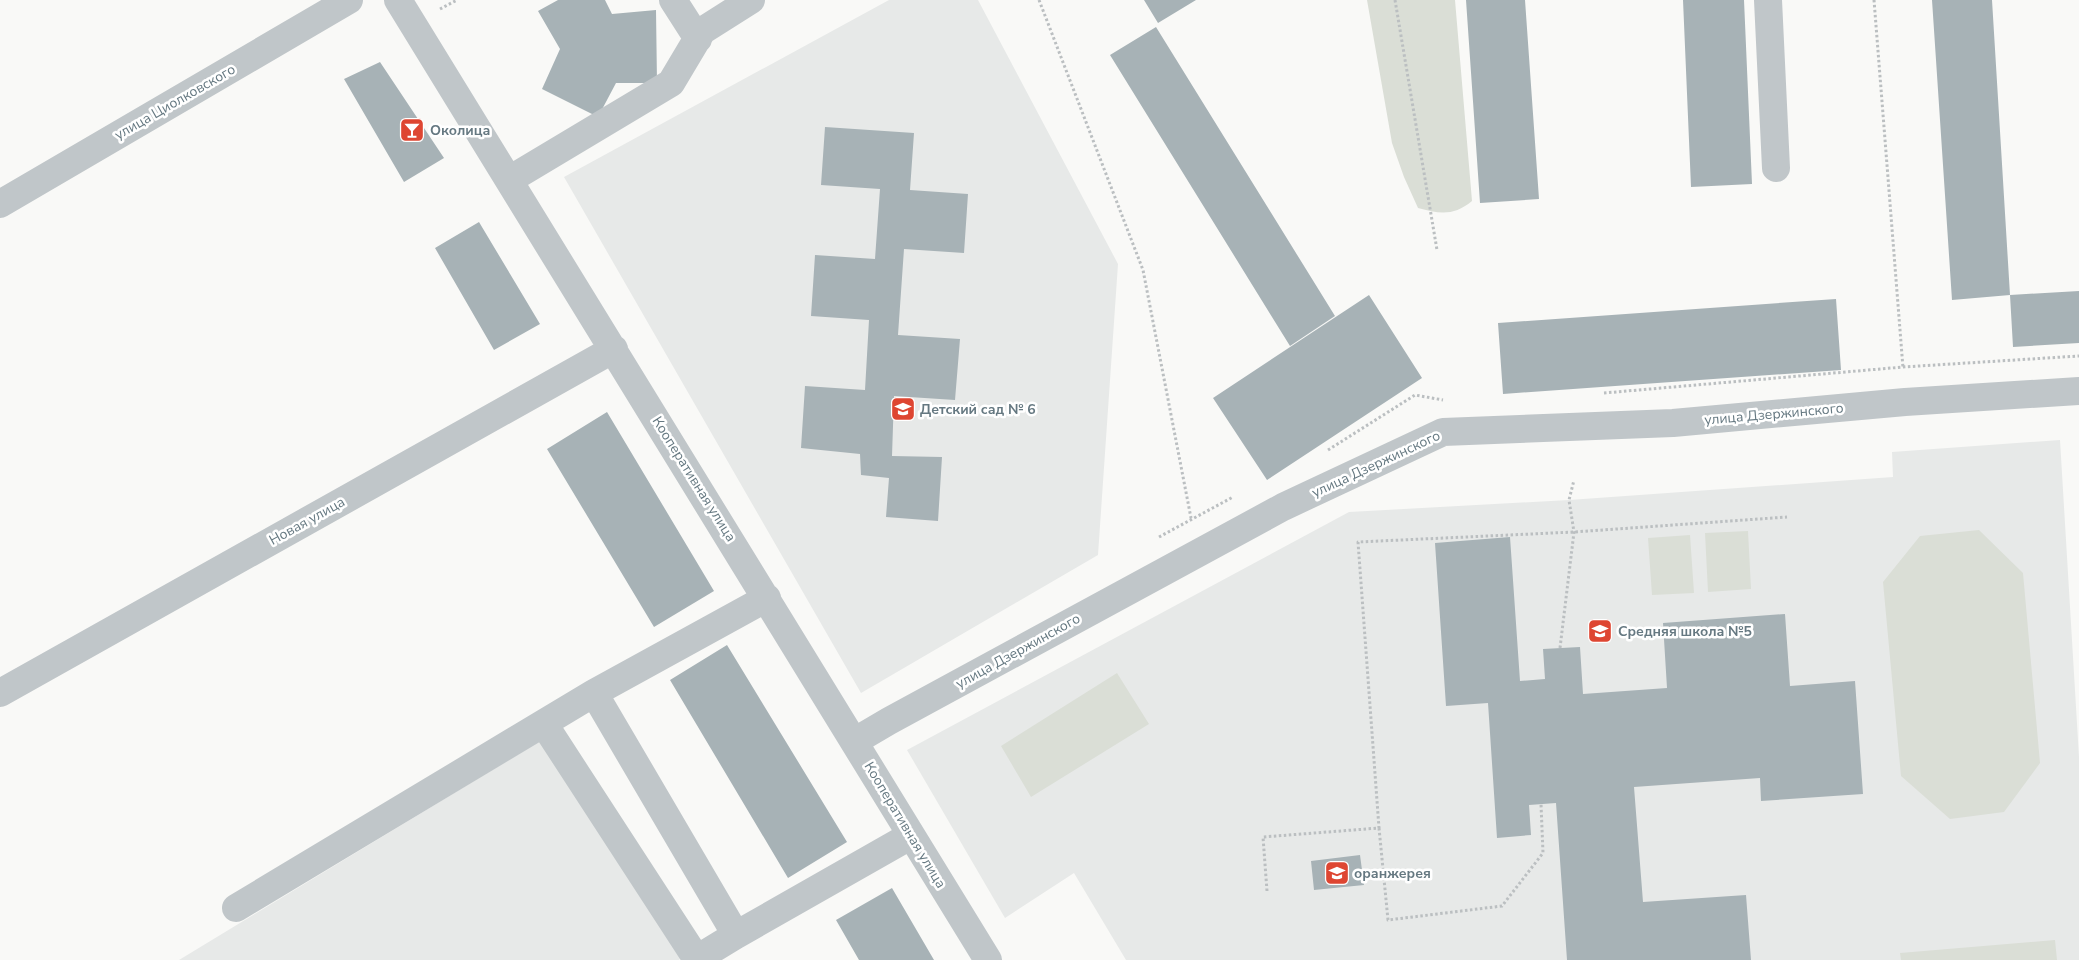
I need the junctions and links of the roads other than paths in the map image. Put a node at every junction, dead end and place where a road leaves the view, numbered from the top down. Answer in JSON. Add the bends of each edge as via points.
{"nodes":[{"id":1,"x":349,"y":0,"type":"edge"},
{"id":2,"x":398,"y":0,"type":"edge"},
{"id":3,"x":673,"y":0,"type":"edge"},
{"id":4,"x":750,"y":0,"type":"edge"},
{"id":5,"x":1768,"y":0,"type":"edge"},
{"id":6,"x":698,"y":39,"type":"junction"},
{"id":7,"x":1776,"y":168,"type":"dead end"},
{"id":8,"x":509,"y":180,"type":"junction"},
{"id":9,"x":0,"y":204,"type":"edge"},
{"id":10,"x":614,"y":349,"type":"junction"},
{"id":11,"x":2079,"y":391,"type":"edge"},
{"id":12,"x":767,"y":598,"type":"junction"},
{"id":13,"x":594,"y":693,"type":"junction"},
{"id":14,"x":0,"y":694,"type":"edge"},
{"id":15,"x":544,"y":724,"type":"junction"},
{"id":16,"x":855,"y":742,"type":"junction"},
{"id":17,"x":910,"y":836,"type":"junction"},
{"id":18,"x":236,"y":908,"type":"dead end"},
{"id":19,"x":736,"y":935,"type":"junction"},
{"id":20,"x":695,"y":959,"type":"edge"},
{"id":21,"x":988,"y":960,"type":"edge"}],
"edges":[{"from":1,"to":9,"type":"street","name":"улица Циолковского"},
{"from":2,"to":8,"type":"street","name":"Кооперативная улица"},
{"from":3,"to":6,"type":"street"},
{"from":4,"to":6,"type":"street","via":[[702,31]]},
{"from":5,"to":7,"type":"street"},
{"from":6,"to":8,"type":"street","via":[[671,83]]},
{"from":8,"to":10,"type":"street","name":"Кооперативная улица"},
{"from":10,"to":12,"type":"street","name":"Кооперативная улица"},
{"from":10,"to":14,"type":"street","name":"Новая улица"},
{"from":11,"to":16,"type":"street","name":"улица Дзержинского","via":[[1905,402],[1673,423],[1443,432],[1283,507]]},
{"from":12,"to":13,"type":"street"},
{"from":12,"to":16,"type":"street","name":"Кооперативная улица"},
{"from":13,"to":15,"type":"street"},
{"from":13,"to":19,"type":"street"},
{"from":15,"to":18,"type":"street"},
{"from":15,"to":20,"type":"street"},
{"from":16,"to":17,"type":"street","name":"Кооперативная улица"},
{"from":17,"to":19,"type":"street"},
{"from":17,"to":21,"type":"street","name":"Кооперативная улица"},
{"from":19,"to":20,"type":"street"}]}
